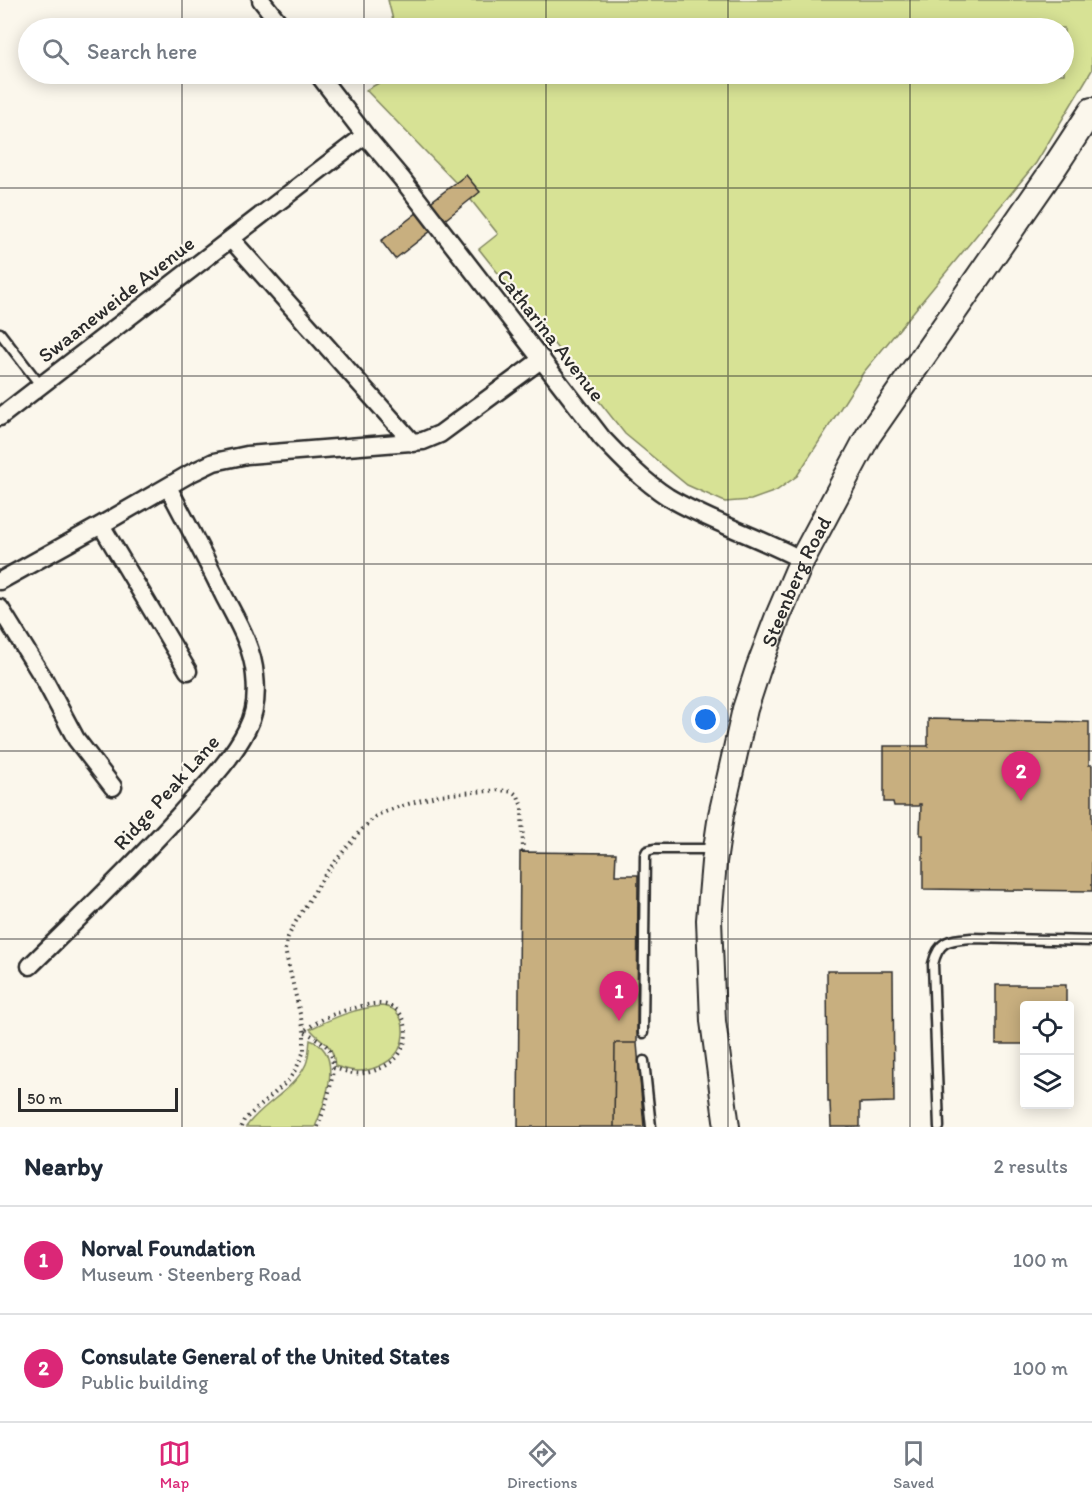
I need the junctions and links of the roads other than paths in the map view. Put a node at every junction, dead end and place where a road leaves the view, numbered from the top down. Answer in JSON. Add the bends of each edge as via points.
{"nodes":[{"id":1,"x":261,"y":0,"type":"edge"},
{"id":2,"x":275,"y":18,"type":"edge"},
{"id":3,"x":326,"y":84,"type":"edge"},
{"id":4,"x":1092,"y":110,"type":"edge"},
{"id":5,"x":365,"y":135,"type":"junction"},
{"id":6,"x":231,"y":239,"type":"junction"},
{"id":7,"x":0,"y":333,"type":"edge"},
{"id":8,"x":542,"y":359,"type":"junction"},
{"id":9,"x":41,"y":386,"type":"junction"},
{"id":10,"x":0,"y":417,"type":"edge"},
{"id":11,"x":413,"y":443,"type":"junction"},
{"id":12,"x":168,"y":487,"type":"junction"},
{"id":13,"x":101,"y":525,"type":"junction"},
{"id":14,"x":802,"y":560,"type":"junction"},
{"id":15,"x":0,"y":581,"type":"edge"},
{"id":16,"x":0,"y":608,"type":"edge"},
{"id":17,"x":188,"y":671,"type":"dead end"},
{"id":18,"x":114,"y":788,"type":"dead end"},
{"id":19,"x":716,"y":849,"type":"junction"},
{"id":20,"x":1092,"y":941,"type":"edge"},
{"id":21,"x":30,"y":966,"type":"dead end"},
{"id":22,"x":643,"y":1033,"type":"dead end"},
{"id":23,"x":644,"y":1061,"type":"dead end"},
{"id":24,"x":651,"y":1127,"type":"edge"},
{"id":25,"x":727,"y":1127,"type":"edge"},
{"id":26,"x":939,"y":1127,"type":"edge"}],
"edges":[{"from":1,"to":2,"type":"street"},
{"from":3,"to":5,"type":"street","name":"Catharina Avenue"},
{"from":4,"to":14,"type":"main road","name":"Steenberg Road","via":[[868,436]]},
{"from":5,"to":6,"type":"street","name":"Swaaneweide Avenue"},
{"from":5,"to":8,"type":"street","name":"Catharina Avenue"},
{"from":6,"to":9,"type":"street","name":"Swaaneweide Avenue"},
{"from":6,"to":11,"type":"street"},
{"from":7,"to":9,"type":"lane"},
{"from":8,"to":11,"type":"street","via":[[440,434]]},
{"from":8,"to":14,"type":"street","name":"Catharina Avenue","via":[[602,438],[643,478],[697,512]]},
{"from":9,"to":10,"type":"street","name":"Swaaneweide Avenue"},
{"from":11,"to":12,"type":"street","via":[[247,454],[214,462]]},
{"from":12,"to":13,"type":"street"},
{"from":12,"to":21,"type":"street","name":"Ridge Peak Lane","via":[[252,656],[254,711],[234,753],[111,888]]},
{"from":13,"to":15,"type":"street"},
{"from":13,"to":17,"type":"street"},
{"from":14,"to":19,"type":"main road","name":"Steenberg Road","via":[[745,709]]},
{"from":16,"to":18,"type":"street","via":[[76,740]]},
{"from":19,"to":22,"type":"lane","via":[[654,849],[645,855]]},
{"from":19,"to":25,"type":"main road","name":"Steenberg Road","via":[[709,920],[710,957],[713,1021]]},
{"from":20,"to":26,"type":"lane","via":[[971,938],[941,945],[933,964]]},
{"from":23,"to":24,"type":"lane"}]}
